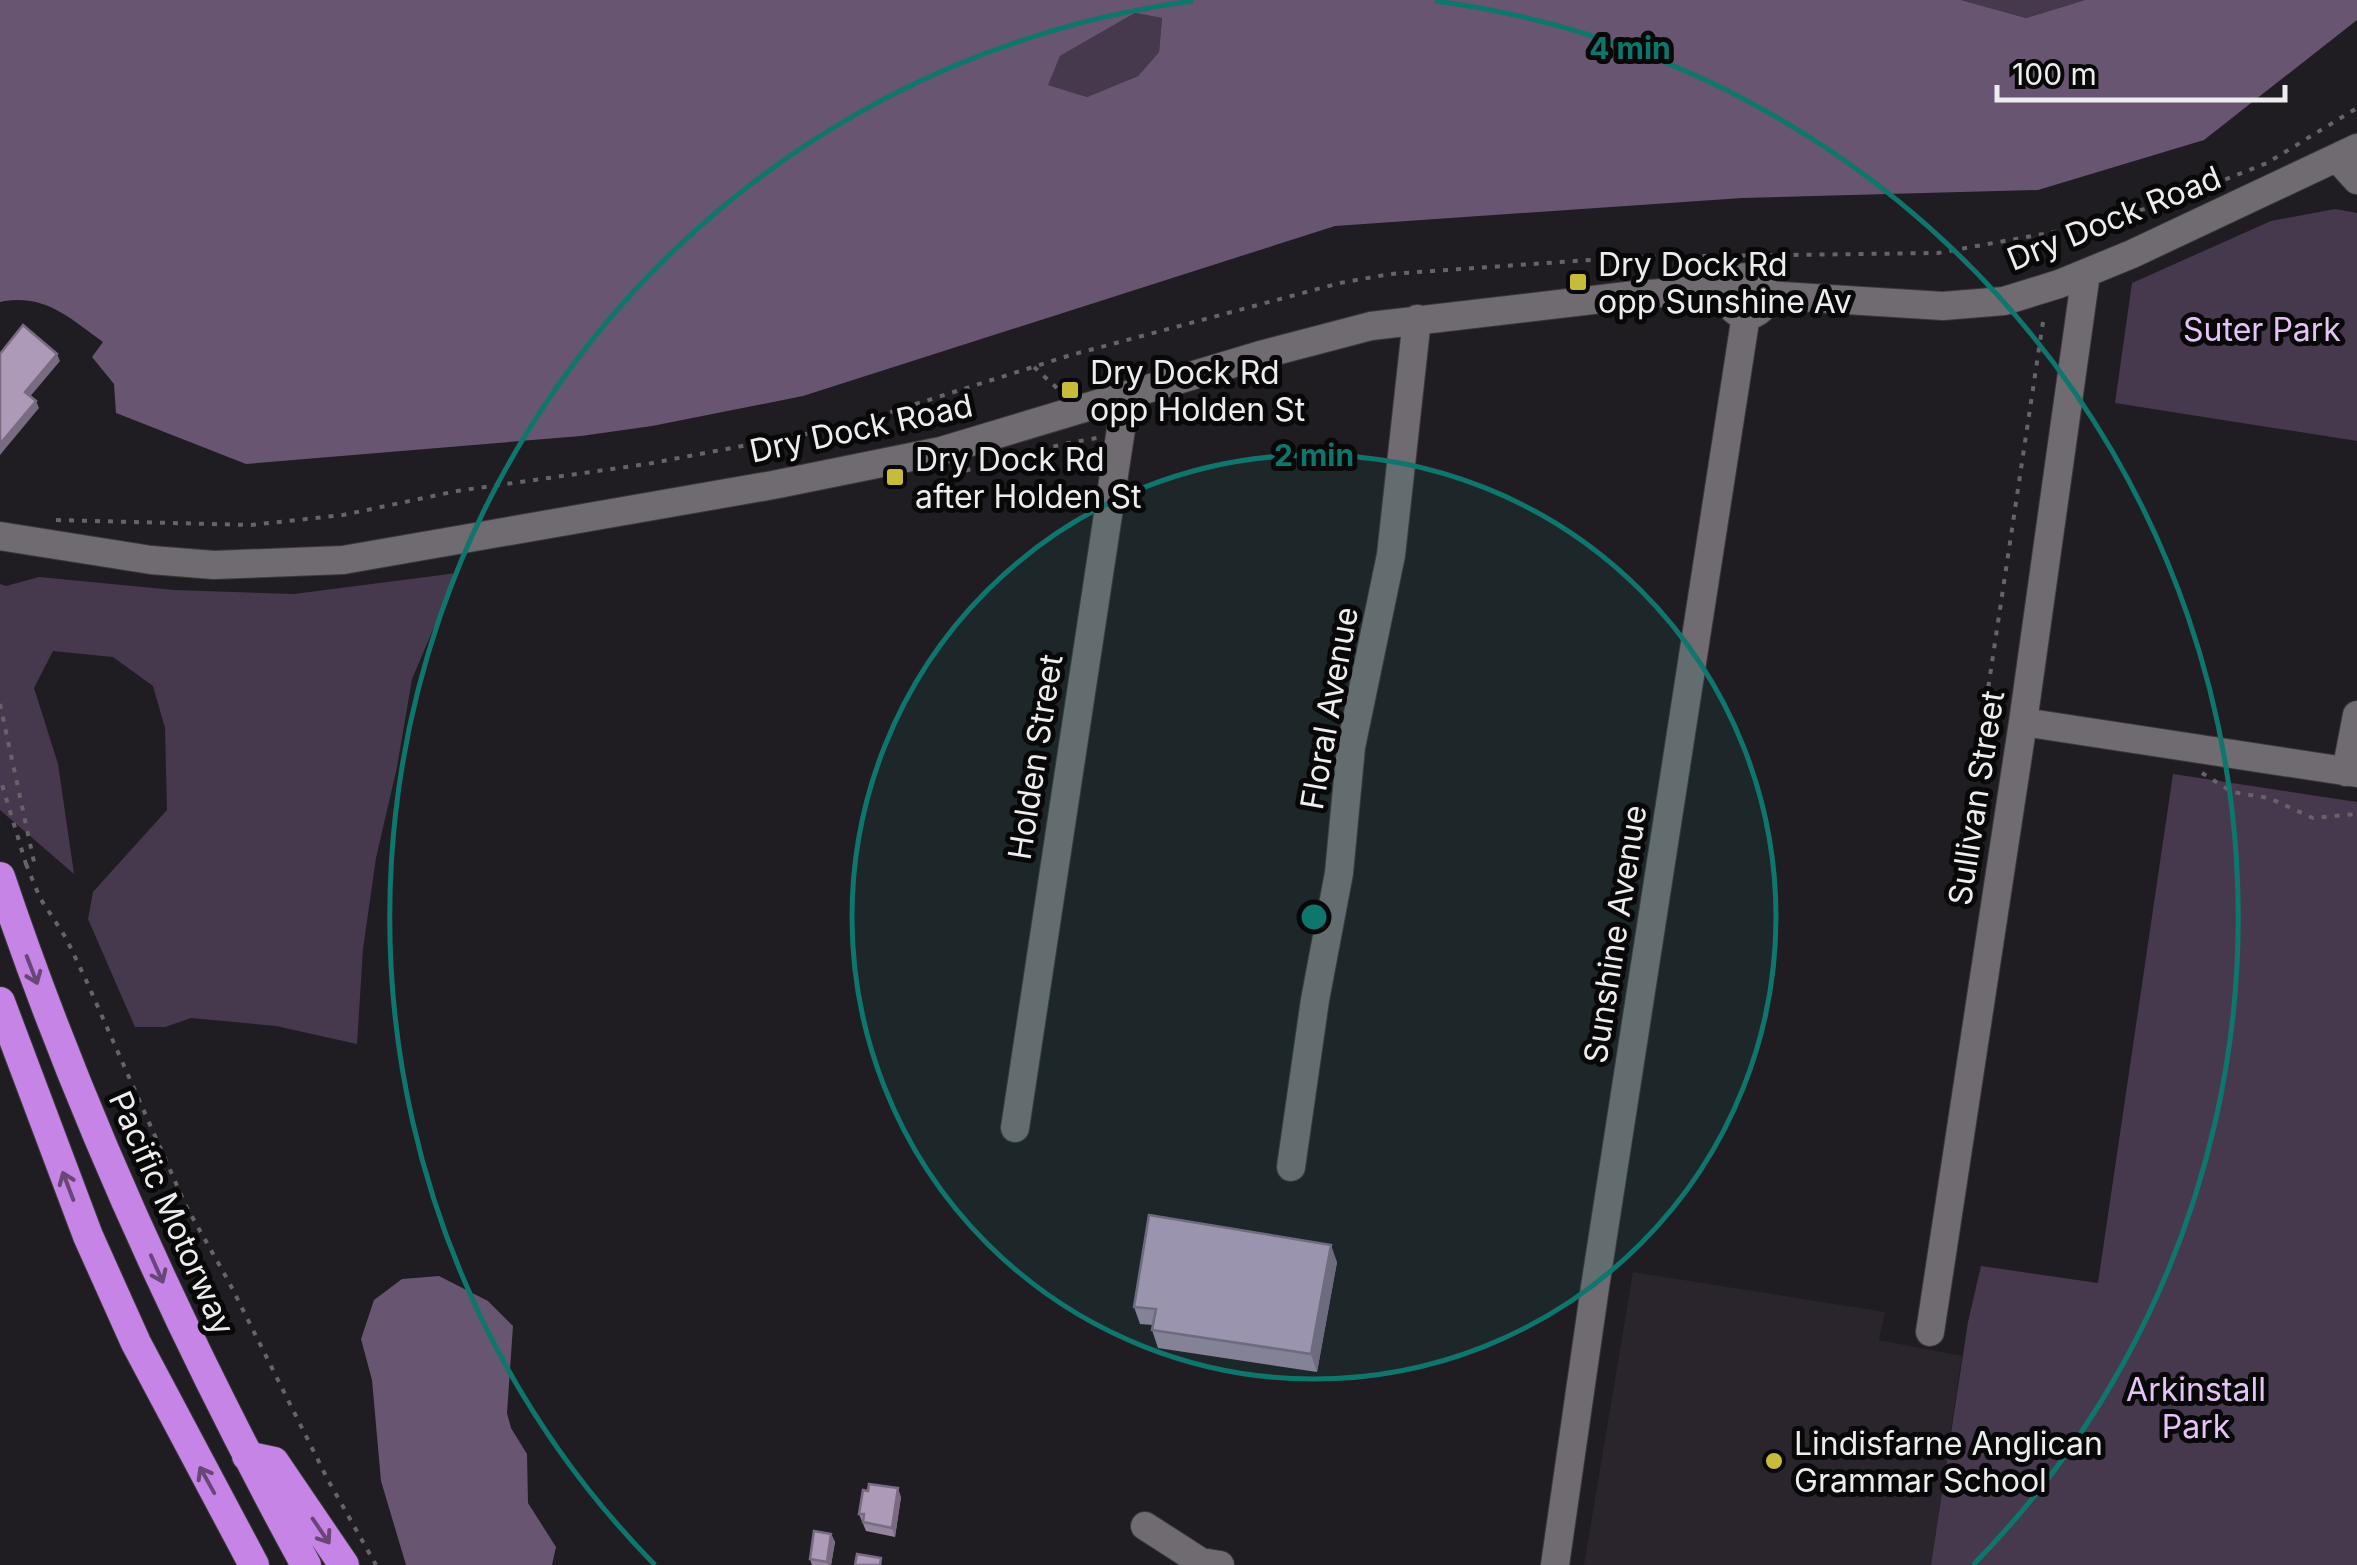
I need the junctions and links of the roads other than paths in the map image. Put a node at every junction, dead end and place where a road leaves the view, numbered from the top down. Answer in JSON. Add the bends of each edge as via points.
{"nodes":[{"id":1,"x":2351,"y":163,"type":"edge"},
{"id":2,"x":2086,"y":273,"type":"junction"},
{"id":3,"x":1747,"y":301,"type":"junction"},
{"id":4,"x":1417,"y":319,"type":"junction"},
{"id":5,"x":1126,"y":396,"type":"junction"},
{"id":6,"x":0,"y":536,"type":"edge"},
{"id":7,"x":2357,"y":715,"type":"edge"},
{"id":8,"x":2021,"y":733,"type":"junction"},
{"id":9,"x":2352,"y":772,"type":"edge"},
{"id":10,"x":13,"y":870,"type":"edge"},
{"id":11,"x":0,"y":1002,"type":"edge"},
{"id":12,"x":1014,"y":1128,"type":"dead end"},
{"id":13,"x":1291,"y":1167,"type":"dead end"},
{"id":14,"x":1930,"y":1332,"type":"dead end"},
{"id":15,"x":247,"y":1456,"type":"junction"},
{"id":16,"x":1145,"y":1526,"type":"dead end"},
{"id":17,"x":254,"y":1565,"type":"edge"},
{"id":18,"x":306,"y":1565,"type":"edge"},
{"id":19,"x":344,"y":1565,"type":"edge"},
{"id":20,"x":1220,"y":1565,"type":"edge"},
{"id":21,"x":1556,"y":1565,"type":"edge"}],
"edges":[{"from":1,"to":2,"type":"street","name":"Dry Dock Road"},
{"from":2,"to":3,"type":"street","name":"Dry Dock Road","via":[[2004,301],[1967,306]]},
{"from":2,"to":8,"type":"street","name":"Sullivan Street"},
{"from":3,"to":4,"type":"street","name":"Dry Dock Road","via":[[1689,291]]},
{"from":3,"to":21,"type":"street","name":"Sunshine Avenue"},
{"from":4,"to":5,"type":"street","name":"Dry Dock Road","via":[[1345,332]]},
{"from":4,"to":13,"type":"street","name":"Floral Avenue","via":[[1391,555],[1351,747],[1339,873]]},
{"from":5,"to":6,"type":"street","name":"Dry Dock Road","via":[[866,467],[343,560],[214,565]]},
{"from":5,"to":12,"type":"street","name":"Holden Street"},
{"from":7,"to":9,"type":"street"},
{"from":8,"to":9,"type":"street"},
{"from":8,"to":14,"type":"street","name":"Sullivan Street"},
{"from":10,"to":15,"type":"highway","name":"Pacific Motorway","one_way":true,"via":[[27,957],[188,1340]]},
{"from":17,"to":11,"type":"highway","one_way":true,"via":[[136,1343]]},
{"from":15,"to":18,"type":"highway","name":"Pacific Motorway"},
{"from":15,"to":19,"type":"highway","one_way":true,"via":[[274,1462]]},
{"from":16,"to":20,"type":"street","via":[[1201,1562]]}]}
